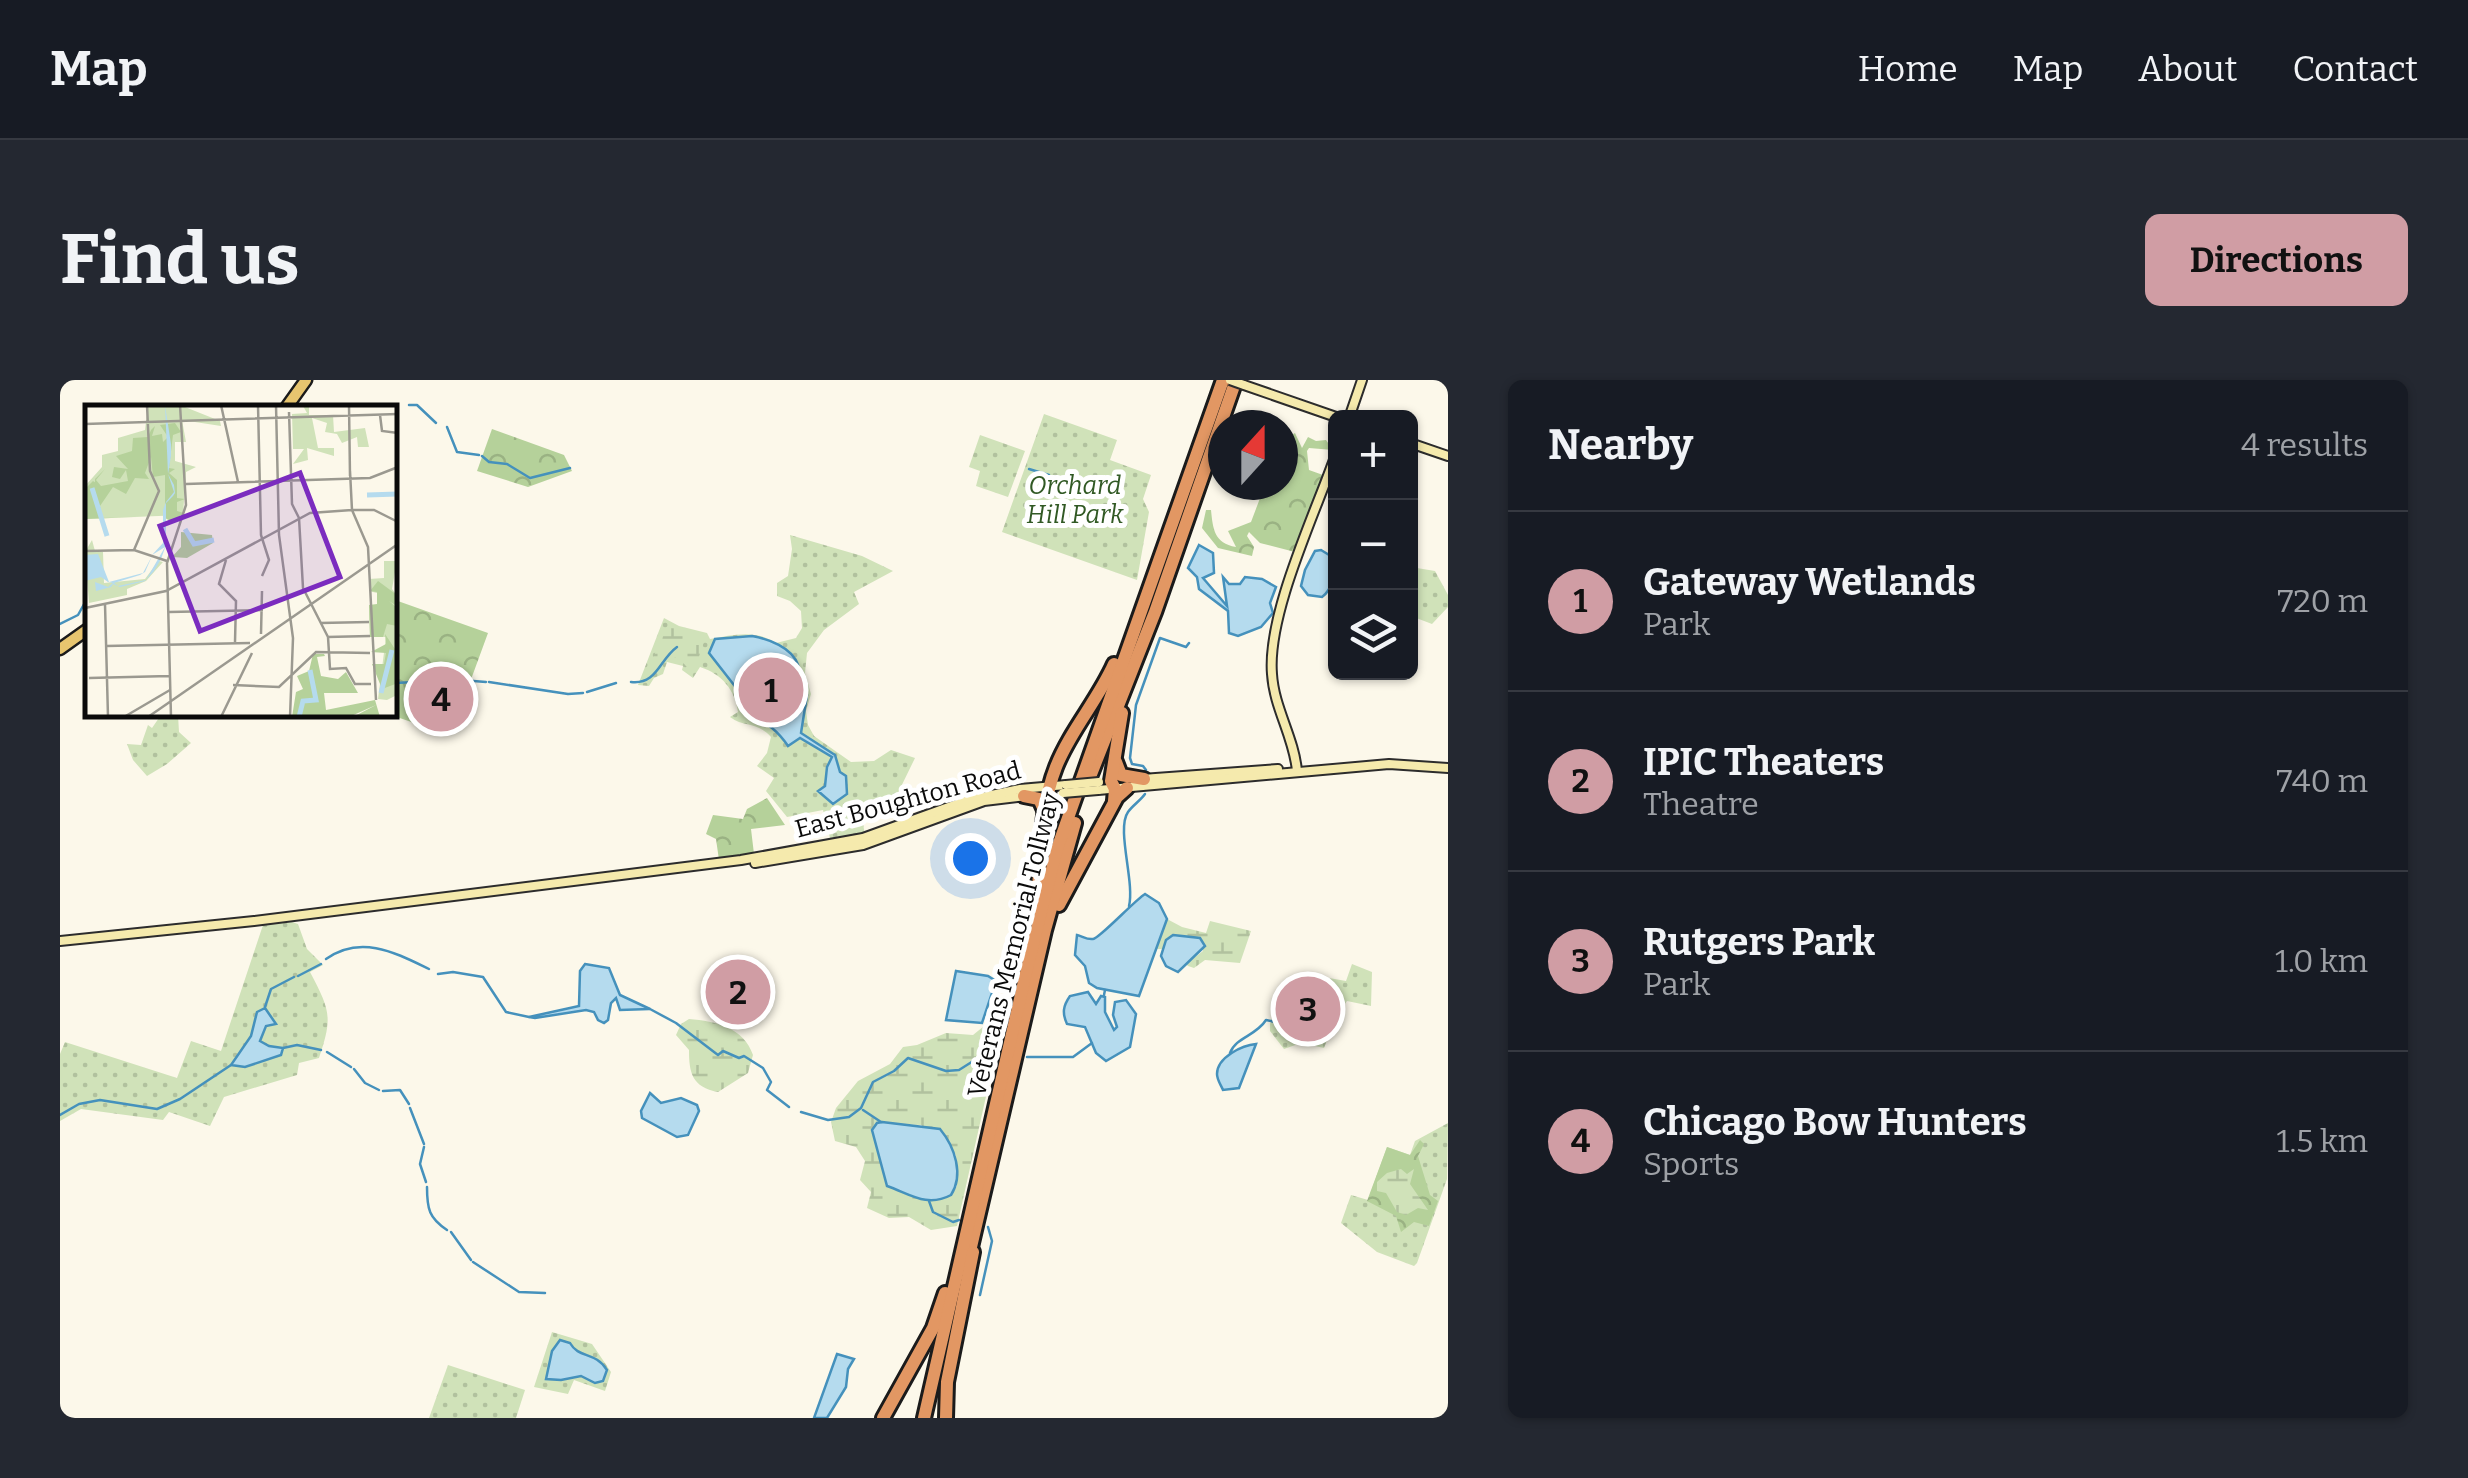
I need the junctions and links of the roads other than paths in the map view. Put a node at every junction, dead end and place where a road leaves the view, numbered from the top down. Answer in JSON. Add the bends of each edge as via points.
{"nodes":[{"id":1,"x":303,"y":380,"type":"edge"},
{"id":2,"x":1362,"y":380,"type":"edge"},
{"id":3,"x":1230,"y":381,"type":"edge"},
{"id":4,"x":284,"y":405,"type":"edge"},
{"id":5,"x":1352,"y":410,"type":"edge"},
{"id":6,"x":1328,"y":414,"type":"edge"},
{"id":7,"x":1418,"y":446,"type":"edge"},
{"id":8,"x":1448,"y":456,"type":"edge"},
{"id":9,"x":1328,"y":476,"type":"edge"},
{"id":10,"x":1133,"y":616,"type":"junction"},
{"id":11,"x":85,"y":633,"type":"edge"},
{"id":12,"x":60,"y":651,"type":"edge"},
{"id":13,"x":1136,"y":662,"type":"junction"},
{"id":14,"x":1116,"y":762,"type":"junction"},
{"id":15,"x":1448,"y":768,"type":"edge"},
{"id":16,"x":1299,"y":771,"type":"junction"},
{"id":17,"x":1217,"y":776,"type":"junction"},
{"id":18,"x":1144,"y":779,"type":"junction"},
{"id":19,"x":1086,"y":787,"type":"junction"},
{"id":20,"x":1024,"y":796,"type":"junction"},
{"id":21,"x":903,"y":813,"type":"dead end"},
{"id":22,"x":1045,"y":815,"type":"junction"},
{"id":23,"x":919,"y":818,"type":"junction"},
{"id":24,"x":886,"y":837,"type":"junction"},
{"id":25,"x":903,"y":842,"type":"dead end"},
{"id":26,"x":60,"y":943,"type":"edge"},
{"id":27,"x":1028,"y":964,"type":"junction"},
{"id":28,"x":1034,"y":978,"type":"junction"},
{"id":29,"x":979,"y":1176,"type":"junction"},
{"id":30,"x":977,"y":1230,"type":"junction"},
{"id":31,"x":883,"y":1418,"type":"edge"},
{"id":32,"x":926,"y":1418,"type":"edge"},
{"id":33,"x":946,"y":1418,"type":"edge"}],
"edges":[{"from":1,"to":4,"type":"main road"},
{"from":2,"to":5,"type":"main road"},
{"from":3,"to":6,"type":"main road"},
{"from":3,"to":10,"type":"highway"},
{"from":3,"to":13,"type":"highway"},
{"from":3,"to":19,"type":"highway","name":"Veterans Memorial Tollway"},
{"from":7,"to":8,"type":"main road"},
{"from":9,"to":16,"type":"main road","via":[[1277,619],[1272,664]]},
{"from":10,"to":19,"type":"highway","via":[[1085,755]]},
{"from":10,"to":19,"type":"highway","via":[[1104,687],[1060,756]]},
{"from":11,"to":12,"type":"main road"},
{"from":13,"to":14,"type":"highway"},
{"from":13,"to":19,"type":"highway"},
{"from":14,"to":18,"type":"highway","via":[[1122,775]]},
{"from":14,"to":19,"type":"highway"},
{"from":15,"to":16,"type":"main road","name":"East Boughton Road","via":[[1389,764]]},
{"from":16,"to":17,"type":"main road","name":"East Boughton Road"},
{"from":17,"to":18,"type":"main road","name":"East Boughton Road"},
{"from":17,"to":19,"type":"main road","name":"East Boughton Road"},
{"from":18,"to":19,"type":"main road","name":"East Boughton Road"},
{"from":19,"to":20,"type":"main road","name":"East Boughton Road"},
{"from":19,"to":22,"type":"highway"},
{"from":19,"to":23,"type":"main road","name":"East Boughton Road","via":[[968,800]]},
{"from":19,"to":27,"type":"highway","name":"Veterans Memorial Tollway"},
{"from":19,"to":28,"type":"highway","name":"Veterans Memorial Tollway"},
{"from":19,"to":28,"type":"highway","via":[[1113,805],[1060,900]]},
{"from":20,"to":22,"type":"highway","via":[[1041,801]]},
{"from":20,"to":24,"type":"main road","name":"East Boughton Road","via":[[984,802]]},
{"from":21,"to":23,"type":"main road"},
{"from":22,"to":27,"type":"highway"},
{"from":23,"to":26,"type":"main road","name":"East Boughton Road","via":[[845,843],[741,860]]},
{"from":24,"to":25,"type":"main road"},
{"from":24,"to":26,"type":"main road","name":"East Boughton Road","via":[[764,862]]},
{"from":27,"to":29,"type":"highway","name":"Veterans Memorial Tollway"},
{"from":28,"to":30,"type":"highway","name":"Veterans Memorial Tollway"},
{"from":29,"to":31,"type":"highway","via":[[934,1328]]},
{"from":29,"to":32,"type":"highway","name":"Veterans Memorial Tollway"},
{"from":30,"to":32,"type":"highway","name":"Veterans Memorial Tollway"},
{"from":30,"to":33,"type":"highway"}]}
